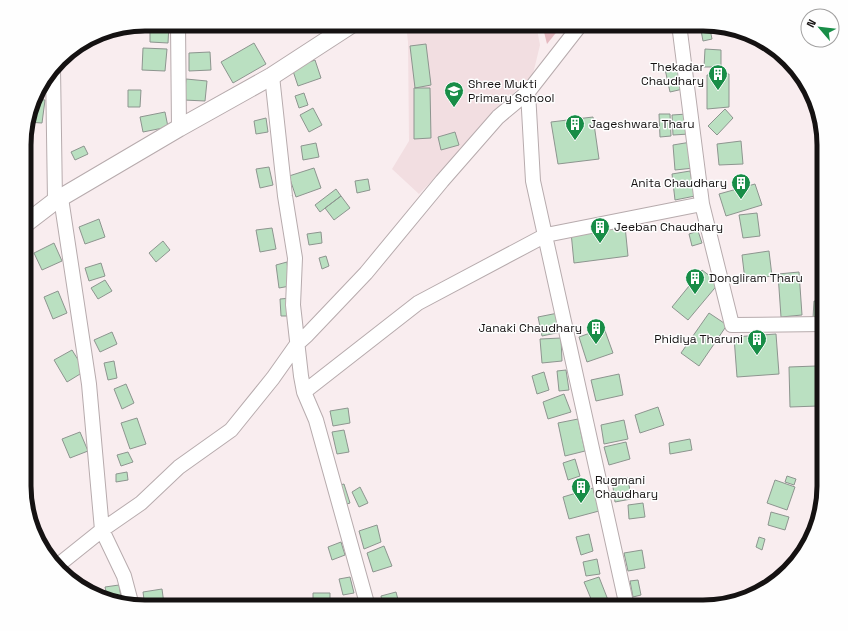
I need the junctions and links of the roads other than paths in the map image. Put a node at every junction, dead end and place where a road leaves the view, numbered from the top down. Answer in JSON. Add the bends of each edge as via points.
{"nodes":[{"id":1,"x":178,"y":31,"type":"edge"},
{"id":2,"x":341,"y":31,"type":"edge"},
{"id":3,"x":576,"y":31,"type":"edge"},
{"id":4,"x":680,"y":31,"type":"edge"},
{"id":5,"x":272,"y":76,"type":"junction"},
{"id":6,"x":53,"y":78,"type":"edge"},
{"id":7,"x":528,"y":92,"type":"junction"},
{"id":8,"x":179,"y":128,"type":"junction"},
{"id":9,"x":58,"y":199,"type":"junction"},
{"id":10,"x":702,"y":204,"type":"junction"},
{"id":11,"x":31,"y":219,"type":"edge"},
{"id":12,"x":546,"y":235,"type":"junction"},
{"id":13,"x":817,"y":324,"type":"edge"},
{"id":14,"x":297,"y":344,"type":"junction"},
{"id":15,"x":304,"y":392,"type":"junction"},
{"id":16,"x":102,"y":530,"type":"junction"},
{"id":17,"x":61,"y":563,"type":"edge"},
{"id":18,"x":130,"y":599,"type":"edge"},
{"id":19,"x":366,"y":600,"type":"edge"},
{"id":20,"x":625,"y":600,"type":"edge"}],
"edges":[{"from":1,"to":8,"type":"street"},
{"from":2,"to":5,"type":"street"},
{"from":3,"to":7,"type":"street"},
{"from":4,"to":10,"type":"street"},
{"from":5,"to":8,"type":"street"},
{"from":5,"to":14,"type":"street","via":[[285,196],[295,258],[293,305]]},
{"from":6,"to":9,"type":"street"},
{"from":7,"to":12,"type":"street","via":[[533,181]]},
{"from":7,"to":14,"type":"street","via":[[498,117],[366,273]]},
{"from":8,"to":9,"type":"street"},
{"from":9,"to":11,"type":"street"},
{"from":9,"to":16,"type":"street","via":[[89,384]]},
{"from":10,"to":12,"type":"street"},
{"from":10,"to":13,"type":"street","via":[[732,325]]},
{"from":12,"to":15,"type":"street","via":[[418,303]]},
{"from":12,"to":20,"type":"street"},
{"from":14,"to":15,"type":"street"},
{"from":14,"to":16,"type":"street","via":[[231,430],[179,467],[141,503]]},
{"from":15,"to":19,"type":"street","via":[[316,420]]},
{"from":16,"to":17,"type":"street"},
{"from":16,"to":18,"type":"street","via":[[124,576]]}]}
